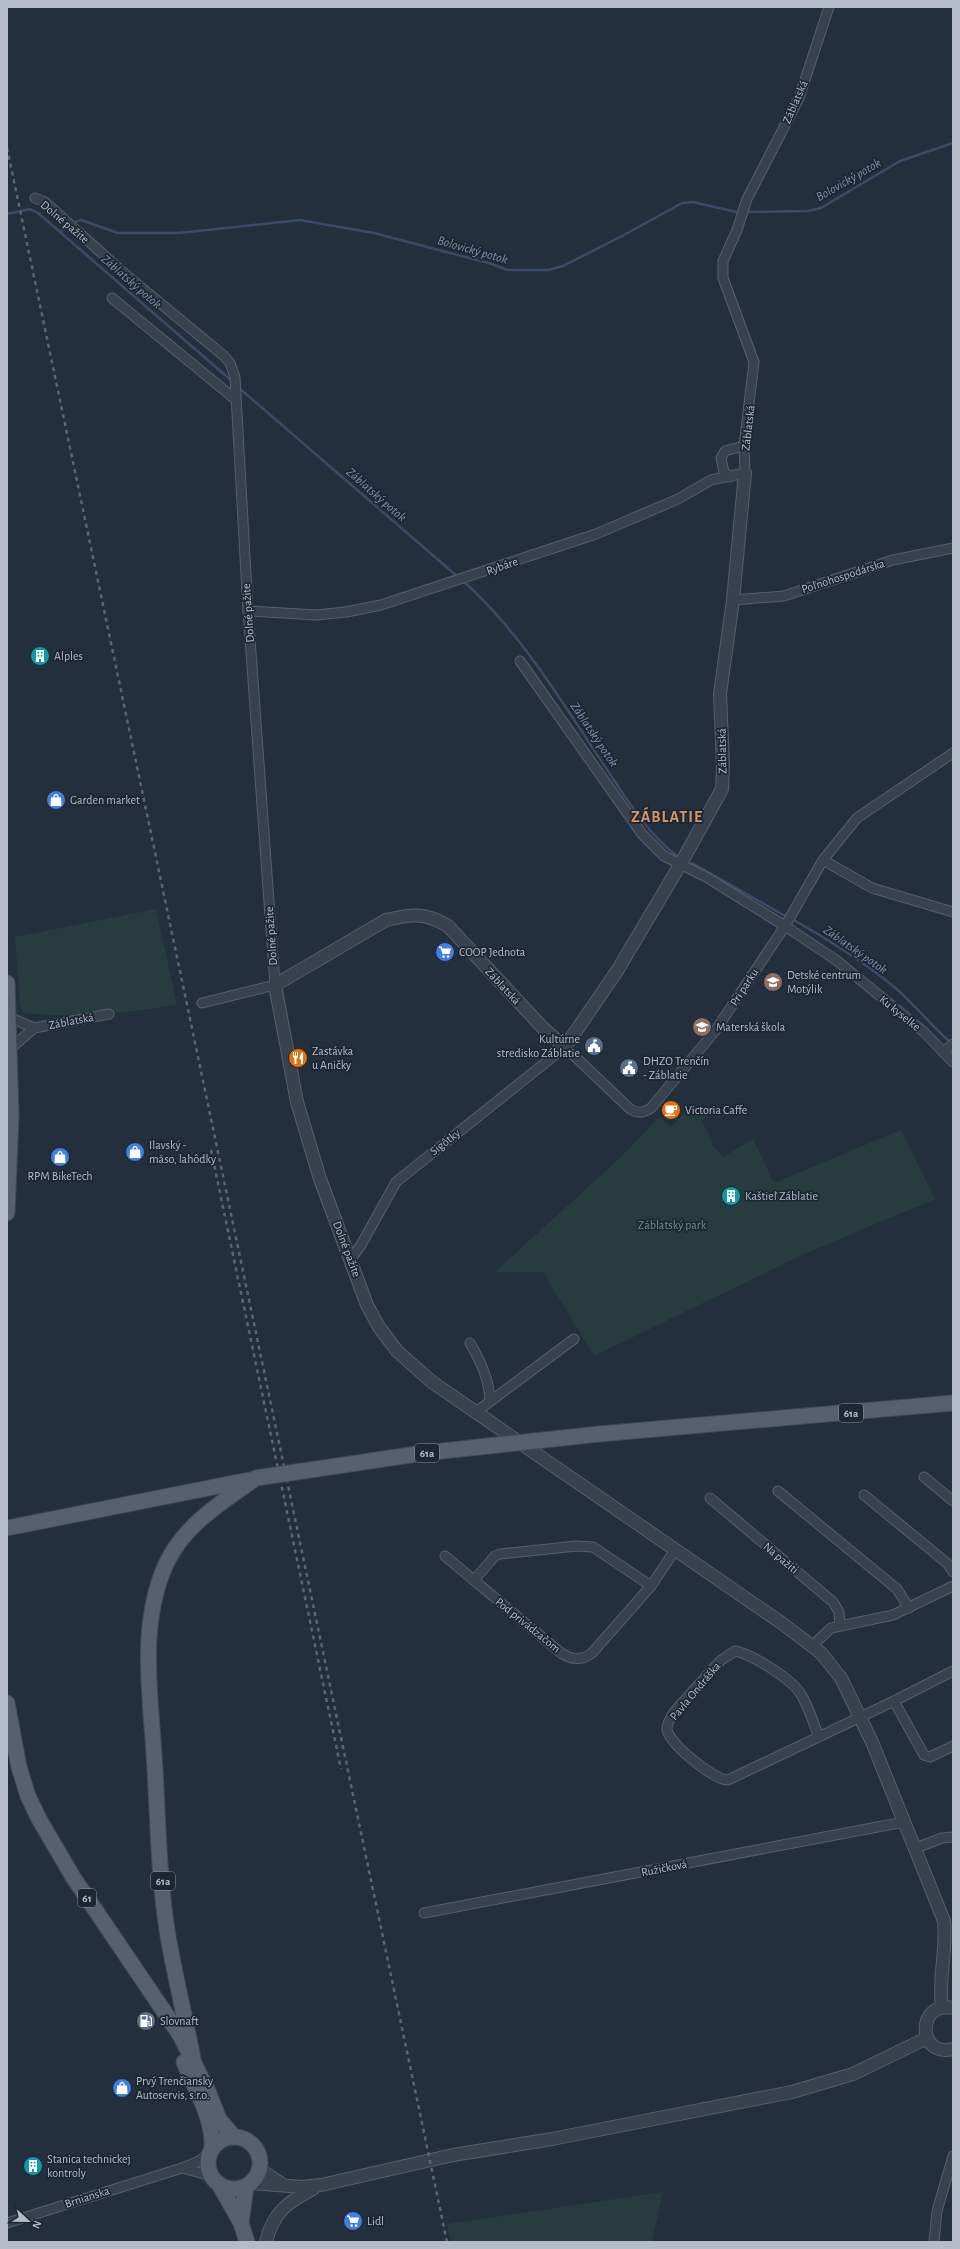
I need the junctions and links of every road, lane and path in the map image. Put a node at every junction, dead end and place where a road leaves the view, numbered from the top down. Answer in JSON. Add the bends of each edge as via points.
{"nodes":[{"id":1,"x":829,"y":7,"type":"edge"},
{"id":2,"x":35,"y":198,"type":"dead end"},
{"id":3,"x":112,"y":298,"type":"dead end"},
{"id":4,"x":235,"y":396,"type":"junction"},
{"id":5,"x":744,"y":446,"type":"junction"},
{"id":6,"x":745,"y":473,"type":"junction"},
{"id":7,"x":730,"y":477,"type":"junction"},
{"id":8,"x":953,"y":548,"type":"edge"},
{"id":9,"x":733,"y":600,"type":"junction"},
{"id":10,"x":248,"y":611,"type":"junction"},
{"id":11,"x":520,"y":661,"type":"dead end"},
{"id":12,"x":953,"y":753,"type":"edge"},
{"id":13,"x":823,"y":860,"type":"junction"},
{"id":14,"x":680,"y":865,"type":"junction"},
{"id":15,"x":953,"y":912,"type":"edge"},
{"id":16,"x":785,"y":926,"type":"junction"},
{"id":17,"x":7,"y":983,"type":"edge"},
{"id":18,"x":274,"y":985,"type":"junction"},
{"id":19,"x":202,"y":1003,"type":"dead end"},
{"id":20,"x":109,"y":1014,"type":"dead end"},
{"id":21,"x":9,"y":1017,"type":"junction"},
{"id":22,"x":34,"y":1028,"type":"junction"},
{"id":23,"x":565,"y":1046,"type":"junction"},
{"id":24,"x":947,"y":1048,"type":"edge"},
{"id":25,"x":10,"y":1049,"type":"junction"},
{"id":26,"x":953,"y":1062,"type":"edge"},
{"id":27,"x":7,"y":1213,"type":"edge"},
{"id":28,"x":351,"y":1259,"type":"junction"},
{"id":29,"x":574,"y":1339,"type":"dead end"},
{"id":30,"x":470,"y":1343,"type":"dead end"},
{"id":31,"x":490,"y":1401,"type":"junction"},
{"id":32,"x":953,"y":1403,"type":"edge"},
{"id":33,"x":476,"y":1412,"type":"junction"},
{"id":34,"x":924,"y":1477,"type":"dead end"},
{"id":35,"x":256,"y":1478,"type":"junction"},
{"id":36,"x":778,"y":1491,"type":"dead end"},
{"id":37,"x":864,"y":1495,"type":"dead end"},
{"id":38,"x":710,"y":1498,"type":"dead end"},
{"id":39,"x":953,"y":1501,"type":"edge"},
{"id":40,"x":7,"y":1528,"type":"edge"},
{"id":41,"x":674,"y":1550,"type":"junction"},
{"id":42,"x":445,"y":1556,"type":"dead end"},
{"id":43,"x":953,"y":1572,"type":"edge"},
{"id":44,"x":474,"y":1580,"type":"junction"},
{"id":45,"x":651,"y":1586,"type":"junction"},
{"id":46,"x":953,"y":1586,"type":"edge"},
{"id":47,"x":909,"y":1608,"type":"junction"},
{"id":48,"x":840,"y":1626,"type":"junction"},
{"id":49,"x":812,"y":1646,"type":"junction"},
{"id":50,"x":953,"y":1671,"type":"edge"},
{"id":51,"x":894,"y":1701,"type":"junction"},
{"id":52,"x":7,"y":1703,"type":"edge"},
{"id":53,"x":860,"y":1717,"type":"junction"},
{"id":54,"x":819,"y":1737,"type":"junction"},
{"id":55,"x":953,"y":1746,"type":"edge"},
{"id":56,"x":904,"y":1822,"type":"junction"},
{"id":57,"x":953,"y":1837,"type":"edge"},
{"id":58,"x":916,"y":1848,"type":"junction"},
{"id":59,"x":424,"y":1913,"type":"dead end"},
{"id":60,"x":150,"y":1988,"type":"junction"},
{"id":61,"x":948,"y":2008,"type":"edge"},
{"id":62,"x":927,"y":2038,"type":"junction"},
{"id":63,"x":953,"y":2050,"type":"edge"},
{"id":64,"x":193,"y":2059,"type":"junction"},
{"id":65,"x":234,"y":2137,"type":"junction"},
{"id":66,"x":211,"y":2151,"type":"junction"},
{"id":67,"x":953,"y":2156,"type":"edge"},
{"id":68,"x":182,"y":2168,"type":"junction"},
{"id":69,"x":259,"y":2170,"type":"junction"},
{"id":70,"x":215,"y":2180,"type":"junction"},
{"id":71,"x":248,"y":2184,"type":"junction"},
{"id":72,"x":283,"y":2184,"type":"junction"},
{"id":73,"x":321,"y":2185,"type":"junction"},
{"id":74,"x":7,"y":2223,"type":"edge"},
{"id":75,"x":242,"y":2223,"type":"junction"},
{"id":76,"x":247,"y":2242,"type":"edge"},
{"id":77,"x":266,"y":2242,"type":"edge"},
{"id":78,"x":934,"y":2242,"type":"edge"}],
"edges":[{"from":1,"to":5,"type":"street","name":"Záblatská","via":[[799,98],[743,212],[723,261],[724,278],[754,362]]},
{"from":2,"to":4,"type":"street","name":"Dolné pažite","via":[[45,202],[69,226],[224,356],[230,363],[235,377]]},
{"from":3,"to":4,"type":"street"},
{"from":4,"to":10,"type":"street","name":"Dolné pažite","via":[[238,406]]},
{"from":5,"to":6,"type":"street","name":"Záblatská"},
{"from":5,"to":7,"type":"street","via":[[725,451],[721,458],[724,472]]},
{"from":6,"to":7,"type":"street","name":"Rybáre"},
{"from":6,"to":9,"type":"street","name":"Záblatská"},
{"from":7,"to":10,"type":"street","name":"Rybáre","via":[[711,480],[678,499],[596,534],[381,605],[316,615]]},
{"from":8,"to":9,"type":"street","name":"Poľnohospodárska","via":[[893,560],[784,596]]},
{"from":9,"to":14,"type":"street","name":"Záblatská","via":[[720,694],[724,765],[722,789]]},
{"from":10,"to":18,"type":"street","name":"Dolné pažite"},
{"from":11,"to":14,"type":"street","via":[[642,834],[664,856]]},
{"from":12,"to":13,"type":"street","via":[[857,818]]},
{"from":13,"to":15,"type":"street","via":[[872,888]]},
{"from":13,"to":16,"type":"street"},
{"from":14,"to":16,"type":"street","name":"Ku kyselke","via":[[708,878]]},
{"from":14,"to":23,"type":"street","name":"Záblatská","via":[[617,971]]},
{"from":16,"to":23,"type":"street","name":"Pri parku","via":[[715,1031],[652,1108],[638,1113],[630,1109]]},
{"from":16,"to":24,"type":"street","name":"Ku kyselke","via":[[836,960]]},
{"from":17,"to":21,"type":"main road"},
{"from":18,"to":19,"type":"street","name":"Záblatská"},
{"from":18,"to":23,"type":"street","name":"Záblatská","via":[[386,920],[422,915],[435,918],[448,926],[543,1028]]},
{"from":18,"to":28,"type":"street","name":"Dolné pažite","via":[[297,1102],[320,1179]]},
{"from":20,"to":22,"type":"street","name":"Záblatská"},
{"from":21,"to":22,"type":"street","name":"Záblatská"},
{"from":21,"to":25,"type":"main road"},
{"from":22,"to":25,"type":"street","name":"Záblatská"},
{"from":23,"to":28,"type":"street","name":"Sigôtky","via":[[396,1182]]},
{"from":24,"to":26,"type":"street","name":"Ku kyselke"},
{"from":25,"to":27,"type":"main road","via":[[10,1172]]},
{"from":28,"to":33,"type":"street","name":"Dolné pažite","via":[[372,1316],[397,1351],[420,1372]]},
{"from":29,"to":31,"type":"street"},
{"from":30,"to":31,"type":"street","via":[[482,1365],[489,1386]]},
{"from":31,"to":33,"type":"street"},
{"from":32,"to":35,"type":"main road","number":"61a","bridge":true,"via":[[599,1434],[424,1453]]},
{"from":33,"to":41,"type":"street","name":"Dolné pažite"},
{"from":34,"to":39,"type":"street"},
{"from":35,"to":40,"type":"main road","number":"61a"},
{"from":35,"to":64,"type":"main road","number":"61a","via":[[207,1512],[190,1528],[167,1563],[159,1582],[149,1623],[150,1701],[167,1928]]},
{"from":36,"to":47,"type":"street","via":[[898,1590]]},
{"from":37,"to":43,"type":"street","via":[[948,1564]]},
{"from":38,"to":48,"type":"street","name":"Na pažiti","via":[[833,1602],[839,1612]]},
{"from":41,"to":45,"type":"street","name":"Pod privádzačom"},
{"from":41,"to":49,"type":"street","name":"Dolné pažite"},
{"from":42,"to":44,"type":"street","name":"Pod privádzačom"},
{"from":44,"to":45,"type":"street","via":[[495,1556],[500,1554],[583,1546],[599,1550]]},
{"from":44,"to":45,"type":"street","name":"Pod privádzačom","via":[[561,1653],[579,1659],[592,1653]]},
{"from":46,"to":47,"type":"street"},
{"from":47,"to":48,"type":"street","via":[[886,1618]]},
{"from":48,"to":49,"type":"street","via":[[827,1631]]},
{"from":49,"to":53,"type":"street","name":"Dolné pažite","via":[[841,1678]]},
{"from":50,"to":51,"type":"street","name":"Pavla Ondráška"},
{"from":51,"to":53,"type":"street","name":"Pavla Ondráška"},
{"from":51,"to":55,"type":"street","via":[[924,1756],[930,1757]]},
{"from":52,"to":60,"type":"main road","number":"61","via":[[18,1767],[39,1819],[73,1877]]},
{"from":53,"to":54,"type":"street","name":"Pavla Ondráška"},
{"from":53,"to":56,"type":"street","name":"Dolné pažite"},
{"from":54,"to":54,"type":"street","name":"Pavla Ondráška","via":[[801,1694],[795,1687],[751,1656],[735,1651],[720,1661],[674,1712],[667,1729],[672,1740],[711,1774],[722,1780],[735,1777]]},
{"from":56,"to":58,"type":"street","name":"Dolné pažite"},
{"from":56,"to":59,"type":"street","name":"Ružičková"},
{"from":57,"to":58,"type":"street","via":[[942,1838]]},
{"from":58,"to":61,"type":"street","name":"Dolné pažite","via":[[944,1921],[946,1939],[940,1992]]},
{"from":60,"to":64,"type":"main road","number":"61"},
{"from":60,"to":66,"type":"main road","number":"61","via":[[207,2117],[213,2136]]},
{"from":61,"to":62,"type":"street","via":[[931,2014],[927,2019]]},
{"from":62,"to":63,"type":"street","via":[[940,2050]]},
{"from":62,"to":73,"type":"street","via":[[853,2074],[792,2092],[552,2139],[453,2155]]},
{"from":64,"to":65,"type":"main road","number":"61","via":[[219,2119]]},
{"from":65,"to":66,"type":"main road","via":[[218,2142]]},
{"from":65,"to":69,"type":"main road","number":"61","via":[[254,2146],[260,2161]]},
{"from":66,"to":68,"type":"street","name":"Brnianska","via":[[199,2161]]},
{"from":66,"to":70,"type":"main road","number":"61","via":[[208,2165]]},
{"from":67,"to":78,"type":"street","via":[[937,2211]]},
{"from":68,"to":70,"type":"street"},
{"from":68,"to":74,"type":"street","name":"Brnianska"},
{"from":69,"to":71,"type":"main road","number":"61"},
{"from":69,"to":72,"type":"street"},
{"from":70,"to":71,"type":"main road","via":[[233,2189]]},
{"from":70,"to":75,"type":"main road","number":"61"},
{"from":71,"to":72,"type":"street"},
{"from":71,"to":75,"type":"main road","number":"61"},
{"from":72,"to":73,"type":"street","via":[[302,2187]]},
{"from":73,"to":77,"type":"street","via":[[297,2197],[279,2212],[270,2226]]},
{"from":75,"to":76,"type":"main road","number":"61"}]}
